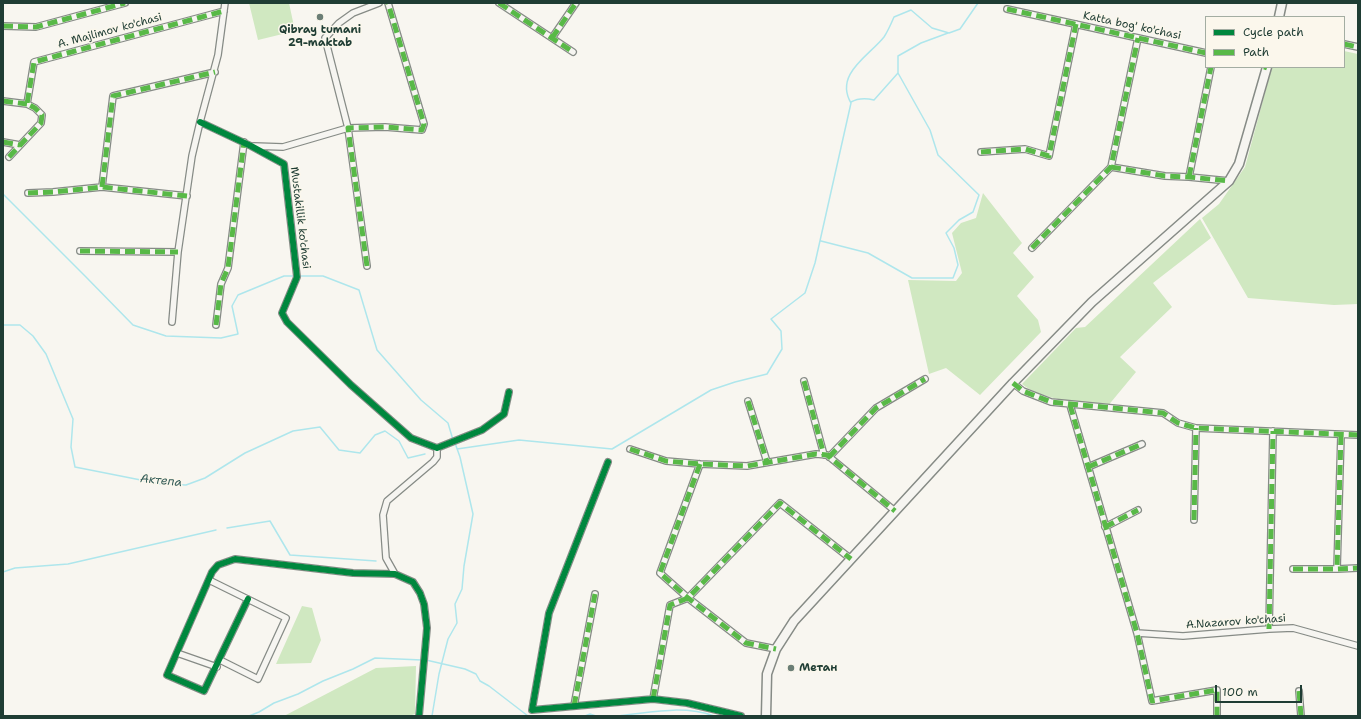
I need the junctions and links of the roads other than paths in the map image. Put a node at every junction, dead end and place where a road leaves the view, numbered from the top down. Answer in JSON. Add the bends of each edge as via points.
{"nodes":[{"id":1,"x":125,"y":3,"type":"edge"},
{"id":2,"x":225,"y":3,"type":"edge"},
{"id":3,"x":379,"y":3,"type":"edge"},
{"id":4,"x":388,"y":3,"type":"edge"},
{"id":5,"x":499,"y":3,"type":"edge"},
{"id":6,"x":576,"y":3,"type":"edge"},
{"id":7,"x":1282,"y":3,"type":"edge"},
{"id":8,"x":1007,"y":10,"type":"dead end"},
{"id":9,"x":224,"y":11,"type":"junction"},
{"id":10,"x":1279,"y":16,"type":"edge"},
{"id":11,"x":1076,"y":24,"type":"junction"},
{"id":12,"x":3,"y":26,"type":"edge"},
{"id":13,"x":552,"y":38,"type":"junction"},
{"id":14,"x":1138,"y":38,"type":"junction"},
{"id":15,"x":1345,"y":44,"type":"edge"},
{"id":16,"x":1358,"y":48,"type":"edge"},
{"id":17,"x":573,"y":52,"type":"dead end"},
{"id":18,"x":1205,"y":53,"type":"edge"},
{"id":19,"x":1211,"y":68,"type":"edge"},
{"id":20,"x":1266,"y":68,"type":"edge"},
{"id":21,"x":215,"y":72,"type":"junction"},
{"id":22,"x":3,"y":101,"type":"edge"},
{"id":23,"x":27,"y":104,"type":"junction"},
{"id":24,"x":200,"y":122,"type":"junction"},
{"id":25,"x":348,"y":128,"type":"junction"},
{"id":26,"x":3,"y":142,"type":"edge"},
{"id":27,"x":244,"y":142,"type":"junction"},
{"id":28,"x":20,"y":145,"type":"junction"},
{"id":29,"x":251,"y":146,"type":"junction"},
{"id":30,"x":981,"y":152,"type":"dead end"},
{"id":31,"x":9,"y":157,"type":"dead end"},
{"id":32,"x":1111,"y":167,"type":"junction"},
{"id":33,"x":1189,"y":177,"type":"junction"},
{"id":34,"x":1229,"y":181,"type":"junction"},
{"id":35,"x":102,"y":187,"type":"junction"},
{"id":36,"x":28,"y":193,"type":"dead end"},
{"id":37,"x":187,"y":196,"type":"junction"},
{"id":38,"x":1032,"y":248,"type":"dead end"},
{"id":39,"x":80,"y":251,"type":"dead end"},
{"id":40,"x":178,"y":252,"type":"junction"},
{"id":41,"x":367,"y":266,"type":"dead end"},
{"id":42,"x":172,"y":322,"type":"dead end"},
{"id":43,"x":216,"y":325,"type":"dead end"},
{"id":44,"x":925,"y":379,"type":"dead end"},
{"id":45,"x":804,"y":381,"type":"dead end"},
{"id":46,"x":1013,"y":383,"type":"junction"},
{"id":47,"x":509,"y":392,"type":"dead end"},
{"id":48,"x":748,"y":401,"type":"dead end"},
{"id":49,"x":1070,"y":404,"type":"junction"},
{"id":50,"x":1196,"y":428,"type":"junction"},
{"id":51,"x":1273,"y":431,"type":"junction"},
{"id":52,"x":1341,"y":435,"type":"junction"},
{"id":53,"x":1358,"y":435,"type":"edge"},
{"id":54,"x":1142,"y":444,"type":"dead end"},
{"id":55,"x":437,"y":448,"type":"junction"},
{"id":56,"x":630,"y":449,"type":"dead end"},
{"id":57,"x":826,"y":456,"type":"junction"},
{"id":58,"x":608,"y":462,"type":"dead end"},
{"id":59,"x":767,"y":462,"type":"junction"},
{"id":60,"x":700,"y":464,"type":"junction"},
{"id":61,"x":1088,"y":467,"type":"junction"},
{"id":62,"x":1138,"y":510,"type":"dead end"},
{"id":63,"x":895,"y":511,"type":"junction"},
{"id":64,"x":1194,"y":520,"type":"dead end"},
{"id":65,"x":1105,"y":527,"type":"junction"},
{"id":66,"x":851,"y":559,"type":"junction"},
{"id":67,"x":1358,"y":568,"type":"edge"},
{"id":68,"x":1293,"y":569,"type":"dead end"},
{"id":69,"x":1337,"y":569,"type":"junction"},
{"id":70,"x":395,"y":574,"type":"junction"},
{"id":71,"x":209,"y":580,"type":"junction"},
{"id":72,"x":595,"y":594,"type":"dead end"},
{"id":73,"x":688,"y":598,"type":"junction"},
{"id":74,"x":248,"y":599,"type":"junction"},
{"id":75,"x":1269,"y":628,"type":"junction"},
{"id":76,"x":1137,"y":633,"type":"junction"},
{"id":77,"x":1358,"y":646,"type":"edge"},
{"id":78,"x":776,"y":649,"type":"junction"},
{"id":79,"x":177,"y":653,"type":"junction"},
{"id":80,"x":220,"y":660,"type":"junction"},
{"id":81,"x":216,"y":666,"type":"junction"},
{"id":82,"x":1299,"y":691,"type":"dead end"},
{"id":83,"x":653,"y":699,"type":"junction"},
{"id":84,"x":574,"y":706,"type":"junction"},
{"id":85,"x":419,"y":716,"type":"edge"},
{"id":86,"x":741,"y":716,"type":"edge"},
{"id":87,"x":766,"y":716,"type":"edge"},
{"id":88,"x":1217,"y":716,"type":"edge"},
{"id":89,"x":1301,"y":716,"type":"edge"}],
"edges":[{"from":1,"to":12,"type":"street","name":"A. Majlimov ko'chasi","via":[[36,27]]},
{"from":2,"to":9,"type":"street"},
{"from":3,"to":25,"type":"street","via":[[339,22],[325,38]]},
{"from":4,"to":25,"type":"street","via":[[424,124],[422,130]]},
{"from":5,"to":13,"type":"street"},
{"from":6,"to":13,"type":"street"},
{"from":7,"to":10,"type":"main road"},
{"from":8,"to":11,"type":"street","name":"Katta bog' ko'chasi"},
{"from":9,"to":21,"type":"street"},
{"from":9,"to":23,"type":"street","name":"A. Majlimov ko'chasi","via":[[34,62]]},
{"from":11,"to":14,"type":"street","name":"Katta bog' ko'chasi"},
{"from":11,"to":30,"type":"street","via":[[1049,156],[1025,149]]},
{"from":13,"to":17,"type":"street"},
{"from":14,"to":18,"type":"street","name":"Katta bog' ko'chasi"},
{"from":14,"to":32,"type":"street"},
{"from":15,"to":16,"type":"street"},
{"from":19,"to":33,"type":"street"},
{"from":20,"to":34,"type":"main road","via":[[1239,164]]},
{"from":21,"to":24,"type":"street"},
{"from":21,"to":35,"type":"street","via":[[113,96]]},
{"from":22,"to":23,"type":"street"},
{"from":23,"to":28,"type":"street","via":[[36,108],[42,115],[41,123]]},
{"from":24,"to":27,"type":"street","name":"Mustakillik ko'chasi"},
{"from":24,"to":37,"type":"street"},
{"from":25,"to":29,"type":"street","via":[[282,147]]},
{"from":25,"to":41,"type":"street"},
{"from":26,"to":28,"type":"street"},
{"from":27,"to":29,"type":"street","name":"Mustakillik ko'chasi"},
{"from":27,"to":43,"type":"street","via":[[228,268],[221,284]]},
{"from":28,"to":31,"type":"street"},
{"from":29,"to":55,"type":"street","name":"Mustakillik ko'chasi","via":[[284,164],[297,277],[282,313],[287,322],[351,385],[411,438]]},
{"from":32,"to":33,"type":"street","via":[[1165,176]]},
{"from":32,"to":38,"type":"street"},
{"from":33,"to":34,"type":"street"},
{"from":34,"to":46,"type":"main road","via":[[1092,302]]},
{"from":35,"to":36,"type":"street"},
{"from":35,"to":37,"type":"street"},
{"from":37,"to":40,"type":"street"},
{"from":39,"to":40,"type":"street"},
{"from":40,"to":42,"type":"street"},
{"from":44,"to":57,"type":"street","via":[[876,408]]},
{"from":45,"to":57,"type":"street"},
{"from":46,"to":49,"type":"street","via":[[1023,391],[1052,402]]},
{"from":46,"to":63,"type":"main road"},
{"from":47,"to":55,"type":"street","via":[[504,414],[482,430]]},
{"from":48,"to":59,"type":"street"},
{"from":49,"to":50,"type":"street","via":[[1163,413],[1178,423]]},
{"from":49,"to":61,"type":"street"},
{"from":50,"to":51,"type":"street"},
{"from":50,"to":64,"type":"street"},
{"from":51,"to":52,"type":"street"},
{"from":51,"to":75,"type":"street"},
{"from":52,"to":53,"type":"street"},
{"from":52,"to":69,"type":"street"},
{"from":54,"to":61,"type":"street"},
{"from":55,"to":70,"type":"street","via":[[437,457],[433,462],[387,501],[382,515],[386,558]]},
{"from":56,"to":60,"type":"street","via":[[666,461]]},
{"from":57,"to":59,"type":"street","via":[[816,454]]},
{"from":57,"to":63,"type":"street"},
{"from":58,"to":84,"type":"street","via":[[549,613],[532,710]]},
{"from":59,"to":60,"type":"street","via":[[747,466]]},
{"from":60,"to":73,"type":"street","via":[[660,573]]},
{"from":61,"to":65,"type":"street"},
{"from":62,"to":65,"type":"street"},
{"from":63,"to":66,"type":"main road"},
{"from":65,"to":76,"type":"street"},
{"from":66,"to":73,"type":"street","via":[[780,503]]},
{"from":66,"to":78,"type":"main road","via":[[794,621]]},
{"from":67,"to":69,"type":"street"},
{"from":68,"to":69,"type":"street"},
{"from":70,"to":71,"type":"street","via":[[353,573],[235,559],[218,565]]},
{"from":70,"to":85,"type":"street","via":[[412,582],[424,604],[427,628]]},
{"from":71,"to":74,"type":"street"},
{"from":71,"to":79,"type":"street"},
{"from":72,"to":84,"type":"street"},
{"from":73,"to":78,"type":"street","via":[[746,643]]},
{"from":73,"to":83,"type":"street","via":[[670,605]]},
{"from":74,"to":80,"type":"street"},
{"from":74,"to":80,"type":"street","via":[[286,618],[258,679]]},
{"from":75,"to":76,"type":"street","name":"A.Nazarov ko'chasi","via":[[1183,636]]},
{"from":75,"to":77,"type":"street","name":"A.Nazarov ko'chasi","via":[[1293,628]]},
{"from":76,"to":88,"type":"street","via":[[1152,701],[1217,690]]},
{"from":78,"to":87,"type":"main road","via":[[767,674]]},
{"from":79,"to":81,"type":"street"},
{"from":79,"to":81,"type":"street","via":[[167,675],[204,691]]},
{"from":80,"to":81,"type":"street"},
{"from":82,"to":89,"type":"street"},
{"from":83,"to":84,"type":"street"},
{"from":83,"to":86,"type":"street","via":[[688,703]]}]}
